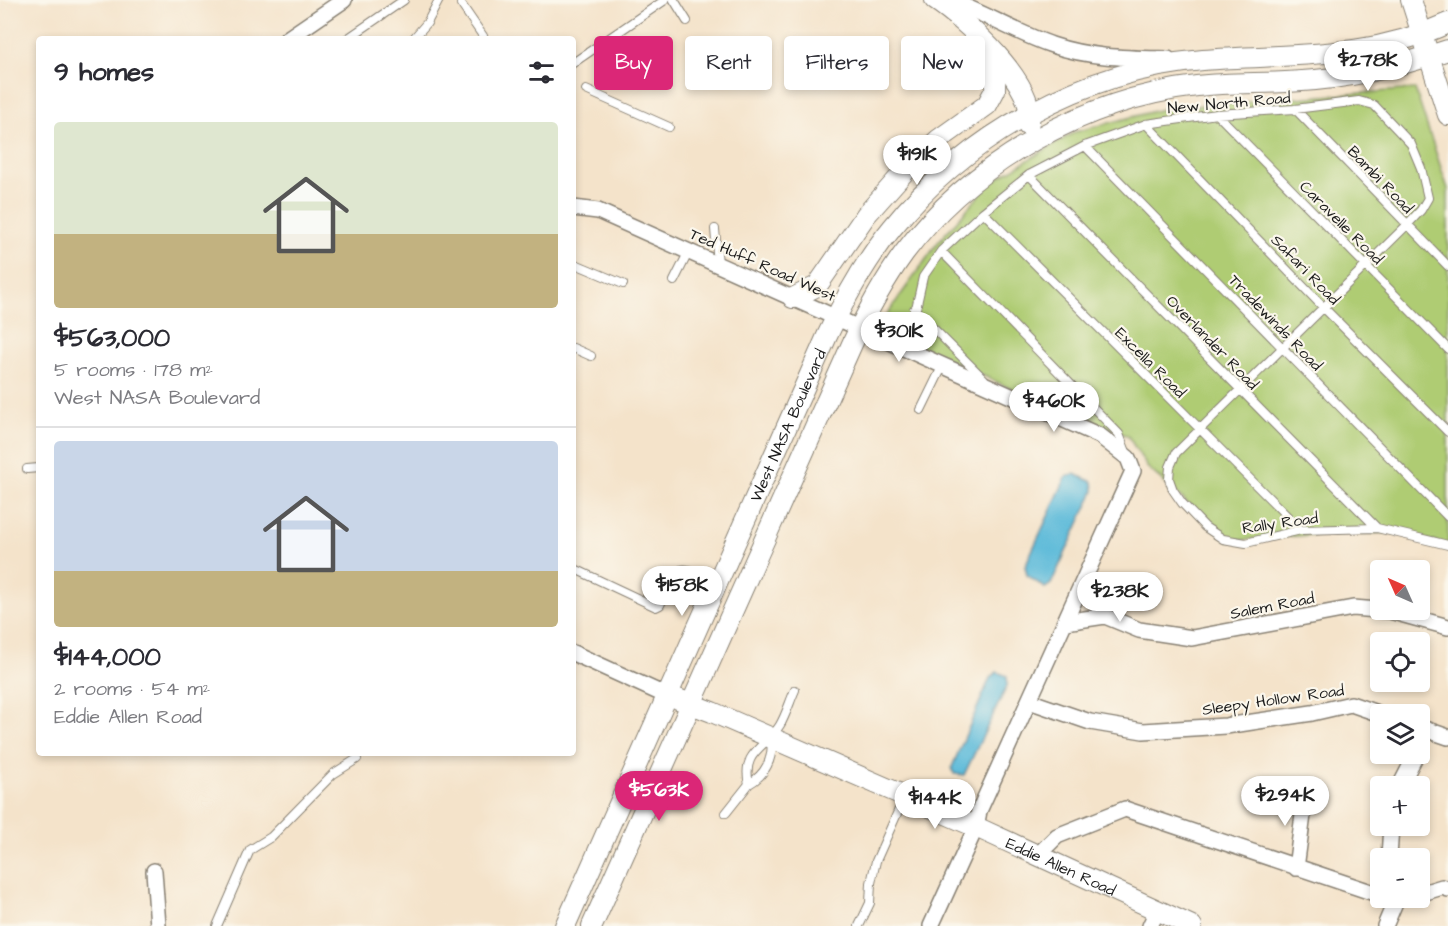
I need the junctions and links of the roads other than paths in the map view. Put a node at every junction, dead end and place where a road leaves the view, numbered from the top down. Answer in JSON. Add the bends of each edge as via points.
{"nodes":[{"id":1,"x":344,"y":0,"type":"edge"},
{"id":2,"x":404,"y":0,"type":"edge"},
{"id":3,"x":439,"y":0,"type":"edge"},
{"id":4,"x":665,"y":0,"type":"edge"},
{"id":5,"x":674,"y":0,"type":"edge"},
{"id":6,"x":935,"y":0,"type":"edge"},
{"id":7,"x":949,"y":0,"type":"edge"},
{"id":8,"x":1411,"y":0,"type":"edge"},
{"id":9,"x":461,"y":4,"type":"dead end"},
{"id":10,"x":687,"y":21,"type":"dead end"},
{"id":11,"x":1448,"y":23,"type":"edge"},
{"id":12,"x":1421,"y":33,"type":"junction"},
{"id":13,"x":291,"y":36,"type":"edge"},
{"id":14,"x":351,"y":36,"type":"edge"},
{"id":15,"x":415,"y":36,"type":"edge"},
{"id":16,"x":483,"y":36,"type":"dead end"},
{"id":17,"x":1448,"y":50,"type":"edge"},
{"id":18,"x":996,"y":54,"type":"junction"},
{"id":19,"x":1429,"y":57,"type":"junction"},
{"id":20,"x":1204,"y":60,"type":"junction"},
{"id":21,"x":576,"y":61,"type":"edge"},
{"id":22,"x":586,"y":90,"type":"dead end"},
{"id":23,"x":1295,"y":109,"type":"junction"},
{"id":24,"x":1031,"y":114,"type":"junction"},
{"id":25,"x":1217,"y":114,"type":"junction"},
{"id":26,"x":1448,"y":115,"type":"edge"},
{"id":27,"x":1146,"y":124,"type":"junction"},
{"id":28,"x":669,"y":127,"type":"dead end"},
{"id":29,"x":1085,"y":146,"type":"junction"},
{"id":30,"x":1029,"y":175,"type":"junction"},
{"id":31,"x":976,"y":180,"type":"junction"},
{"id":32,"x":576,"y":208,"type":"edge"},
{"id":33,"x":983,"y":212,"type":"junction"},
{"id":34,"x":1407,"y":225,"type":"junction"},
{"id":35,"x":715,"y":229,"type":"dead end"},
{"id":36,"x":689,"y":251,"type":"junction"},
{"id":37,"x":941,"y":251,"type":"junction"},
{"id":38,"x":576,"y":264,"type":"edge"},
{"id":39,"x":718,"y":264,"type":"junction"},
{"id":40,"x":1366,"y":265,"type":"junction"},
{"id":41,"x":1448,"y":266,"type":"edge"},
{"id":42,"x":674,"y":281,"type":"dead end"},
{"id":43,"x":623,"y":284,"type":"dead end"},
{"id":44,"x":794,"y":298,"type":"junction"},
{"id":45,"x":1324,"y":308,"type":"junction"},
{"id":46,"x":914,"y":309,"type":"junction"},
{"id":47,"x":836,"y":317,"type":"junction"},
{"id":48,"x":860,"y":327,"type":"junction"},
{"id":49,"x":1282,"y":348,"type":"junction"},
{"id":50,"x":576,"y":349,"type":"edge"},
{"id":51,"x":907,"y":349,"type":"junction"},
{"id":52,"x":1448,"y":349,"type":"edge"},
{"id":53,"x":591,"y":356,"type":"dead end"},
{"id":54,"x":943,"y":365,"type":"junction"},
{"id":55,"x":993,"y":388,"type":"junction"},
{"id":56,"x":1241,"y":390,"type":"junction"},
{"id":57,"x":921,"y":410,"type":"dead end"},
{"id":58,"x":1198,"y":429,"type":"junction"},
{"id":59,"x":1448,"y":432,"type":"edge"},
{"id":60,"x":1176,"y":453,"type":"joint"},
{"id":61,"x":1128,"y":458,"type":"junction"},
{"id":62,"x":36,"y":468,"type":"edge"},
{"id":63,"x":27,"y":469,"type":"dead end"},
{"id":64,"x":1448,"y":517,"type":"edge"},
{"id":65,"x":1377,"y":528,"type":"junction"},
{"id":66,"x":1301,"y":530,"type":"junction"},
{"id":67,"x":1448,"y":545,"type":"edge"},
{"id":68,"x":576,"y":569,"type":"edge"},
{"id":69,"x":718,"y":582,"type":"junction"},
{"id":70,"x":1083,"y":584,"type":"junction"},
{"id":71,"x":1105,"y":616,"type":"junction"},
{"id":72,"x":1065,"y":622,"type":"junction"},
{"id":73,"x":1448,"y":627,"type":"edge"},
{"id":74,"x":576,"y":654,"type":"edge"},
{"id":75,"x":795,"y":690,"type":"dead end"},
{"id":76,"x":667,"y":696,"type":"junction"},
{"id":77,"x":1029,"y":701,"type":"junction"},
{"id":78,"x":691,"y":704,"type":"junction"},
{"id":79,"x":1370,"y":711,"type":"edge"},
{"id":80,"x":1430,"y":730,"type":"edge"},
{"id":81,"x":1448,"y":737,"type":"edge"},
{"id":82,"x":771,"y":738,"type":"junction"},
{"id":83,"x":357,"y":759,"type":"dead end"},
{"id":84,"x":749,"y":784,"type":"junction"},
{"id":85,"x":1306,"y":792,"type":"dead end"},
{"id":86,"x":905,"y":796,"type":"junction"},
{"id":87,"x":726,"y":813,"type":"dead end"},
{"id":88,"x":976,"y":827,"type":"junction"},
{"id":89,"x":1037,"y":856,"type":"junction"},
{"id":90,"x":1296,"y":868,"type":"junction"},
{"id":91,"x":154,"y":871,"type":"dead end"},
{"id":92,"x":1448,"y":889,"type":"edge"},
{"id":93,"x":1430,"y":891,"type":"edge"},
{"id":94,"x":1370,"y":892,"type":"edge"},
{"id":95,"x":1392,"y":908,"type":"edge"},
{"id":96,"x":1154,"y":918,"type":"edge"},
{"id":97,"x":158,"y":926,"type":"edge"},
{"id":98,"x":217,"y":926,"type":"edge"},
{"id":99,"x":565,"y":926,"type":"edge"},
{"id":100,"x":592,"y":926,"type":"edge"},
{"id":101,"x":860,"y":926,"type":"edge"},
{"id":102,"x":931,"y":926,"type":"edge"},
{"id":103,"x":1192,"y":926,"type":"edge"},
{"id":104,"x":1385,"y":926,"type":"edge"}],
"edges":[{"from":1,"to":13,"type":"street"},
{"from":2,"to":14,"type":"lane"},
{"from":3,"to":15,"type":"lane"},
{"from":4,"to":21,"type":"lane"},
{"from":5,"to":10,"type":"lane"},
{"from":6,"to":18,"type":"main road","via":[[965,22]]},
{"from":7,"to":20,"type":"street","via":[[1051,45],[1079,53]]},
{"from":8,"to":12,"type":"main road"},
{"from":9,"to":16,"type":"lane"},
{"from":11,"to":12,"type":"main road","name":"West NASA Boulevard"},
{"from":12,"to":19,"type":"main road"},
{"from":12,"to":20,"type":"main road","name":"West NASA Boulevard","via":[[1336,53]]},
{"from":17,"to":19,"type":"main road","name":"West NASA Boulevard"},
{"from":18,"to":24,"type":"main road","via":[[1016,82]]},
{"from":18,"to":44,"type":"main road","via":[[995,90],[987,105],[906,170],[866,215],[817,286]]},
{"from":19,"to":26,"type":"main road"},
{"from":19,"to":31,"type":"main road","name":"West NASA Boulevard","via":[[1344,77],[1197,86],[1144,96],[1060,128],[1007,157]]},
{"from":20,"to":24,"type":"main road","name":"West NASA Boulevard","via":[[1104,81]]},
{"from":22,"to":28,"type":"lane"},
{"from":23,"to":25,"type":"lane","name":"New North Road"},
{"from":23,"to":34,"type":"lane","name":"Bambi Road"},
{"from":23,"to":34,"type":"lane","name":"New North Road","via":[[1359,101],[1374,105],[1384,115],[1411,144],[1428,198]]},
{"from":24,"to":31,"type":"main road","via":[[1025,132]]},
{"from":24,"to":47,"type":"main road","name":"West NASA Boulevard","via":[[955,165],[906,212],[868,261]]},
{"from":25,"to":27,"type":"lane","name":"New North Road"},
{"from":25,"to":40,"type":"lane","name":"Caravelle Road"},
{"from":27,"to":29,"type":"lane","name":"New North Road"},
{"from":27,"to":45,"type":"lane","name":"Safari Road"},
{"from":29,"to":30,"type":"lane","name":"New North Road"},
{"from":29,"to":49,"type":"lane","name":"Tradewinds Road"},
{"from":30,"to":33,"type":"lane","name":"New North Road"},
{"from":30,"to":56,"type":"lane","name":"Overlander Road"},
{"from":31,"to":48,"type":"main road","name":"West NASA Boulevard","via":[[905,253]]},
{"from":32,"to":36,"type":"street","name":"Ted Huff Road West","via":[[598,211]]},
{"from":33,"to":37,"type":"lane","name":"New North Road"},
{"from":33,"to":58,"type":"lane","name":"Excella Road"},
{"from":34,"to":40,"type":"lane","name":"New North Road"},
{"from":34,"to":41,"type":"lane","name":"Bambi Road"},
{"from":35,"to":39,"type":"lane"},
{"from":36,"to":39,"type":"street","name":"Ted Huff Road West"},
{"from":36,"to":42,"type":"lane"},
{"from":37,"to":46,"type":"lane","name":"New North Road","via":[[922,277]]},
{"from":37,"to":61,"type":"lane","via":[[1119,434]]},
{"from":38,"to":43,"type":"lane"},
{"from":39,"to":44,"type":"street","name":"Ted Huff Road West"},
{"from":40,"to":45,"type":"lane","name":"New North Road"},
{"from":40,"to":52,"type":"lane","name":"Caravelle Road"},
{"from":44,"to":47,"type":"street","name":"Ted Huff Road West"},
{"from":45,"to":49,"type":"lane","name":"New North Road"},
{"from":45,"to":59,"type":"lane","name":"Safari Road"},
{"from":46,"to":51,"type":"lane","name":"New North Road"},
{"from":46,"to":55,"type":"lane"},
{"from":47,"to":48,"type":"street","name":"Ted Huff Road West"},
{"from":47,"to":69,"type":"main road","name":"West NASA Boulevard"},
{"from":48,"to":51,"type":"street","name":"Ted Huff Road West"},
{"from":48,"to":78,"type":"main road","name":"West NASA Boulevard"},
{"from":49,"to":56,"type":"lane","name":"New North Road"},
{"from":49,"to":64,"type":"lane","name":"Tradewinds Road"},
{"from":50,"to":53,"type":"lane"},
{"from":51,"to":54,"type":"street","name":"Ted Huff Road West"},
{"from":54,"to":55,"type":"street","name":"Ted Huff Road West"},
{"from":54,"to":57,"type":"lane"},
{"from":55,"to":61,"type":"street","name":"Ted Huff Road West","via":[[1100,436]]},
{"from":56,"to":58,"type":"lane","name":"New North Road"},
{"from":56,"to":65,"type":"lane","name":"Overlander Road"},
{"from":58,"to":60,"type":"lane","name":"New North Road"},
{"from":58,"to":66,"type":"lane","name":"Excella Road"},
{"from":60,"to":66,"type":"lane","name":"Rally Road","via":[[1169,479],[1173,490],[1205,527],[1223,539],[1246,543]]},
{"from":61,"to":70,"type":"street","via":[[1133,471]]},
{"from":62,"to":63,"type":"lane"},
{"from":65,"to":66,"type":"lane","name":"Rally Road"},
{"from":65,"to":67,"type":"lane","name":"Rally Road"},
{"from":68,"to":69,"type":"lane","via":[[656,607],[679,569]]},
{"from":69,"to":76,"type":"main road","name":"West NASA Boulevard"},
{"from":70,"to":71,"type":"street"},
{"from":70,"to":72,"type":"street"},
{"from":71,"to":72,"type":"street"},
{"from":71,"to":73,"type":"street","name":"Salem Road","via":[[1139,630],[1192,638],[1353,608],[1390,611]]},
{"from":72,"to":77,"type":"street"},
{"from":74,"to":76,"type":"street"},
{"from":75,"to":82,"type":"lane"},
{"from":76,"to":78,"type":"main road","name":"Eddie Allen Road"},
{"from":76,"to":99,"type":"main road","name":"West NASA Boulevard"},
{"from":77,"to":79,"type":"street","name":"Sleepy Hollow Road","via":[[1090,722],[1143,731],[1226,726],[1351,704]]},
{"from":77,"to":88,"type":"street","via":[[979,811]]},
{"from":78,"to":82,"type":"main road","name":"Eddie Allen Road"},
{"from":78,"to":100,"type":"main road","name":"West NASA Boulevard"},
{"from":80,"to":81,"type":"street"},
{"from":82,"to":84,"type":"lane","via":[[773,752],[760,778]]},
{"from":82,"to":84,"type":"lane","via":[[757,747],[746,772]]},
{"from":82,"to":86,"type":"main road","name":"Eddie Allen Road"},
{"from":83,"to":98,"type":"lane","via":[[333,774],[271,837],[250,850]]},
{"from":84,"to":87,"type":"lane"},
{"from":85,"to":90,"type":"street"},
{"from":86,"to":88,"type":"main road","name":"Eddie Allen Road"},
{"from":86,"to":101,"type":"lane","via":[[876,861],[870,903]]},
{"from":88,"to":89,"type":"main road","name":"Eddie Allen Road"},
{"from":88,"to":102,"type":"street"},
{"from":89,"to":90,"type":"street","via":[[1058,836],[1125,809]]},
{"from":89,"to":96,"type":"main road","name":"Eddie Allen Road"},
{"from":90,"to":94,"type":"street"},
{"from":91,"to":97,"type":"street"},
{"from":92,"to":93,"type":"street"},
{"from":95,"to":104,"type":"street"},
{"from":96,"to":103,"type":"main road","name":"Eddie Allen Road"}]}
